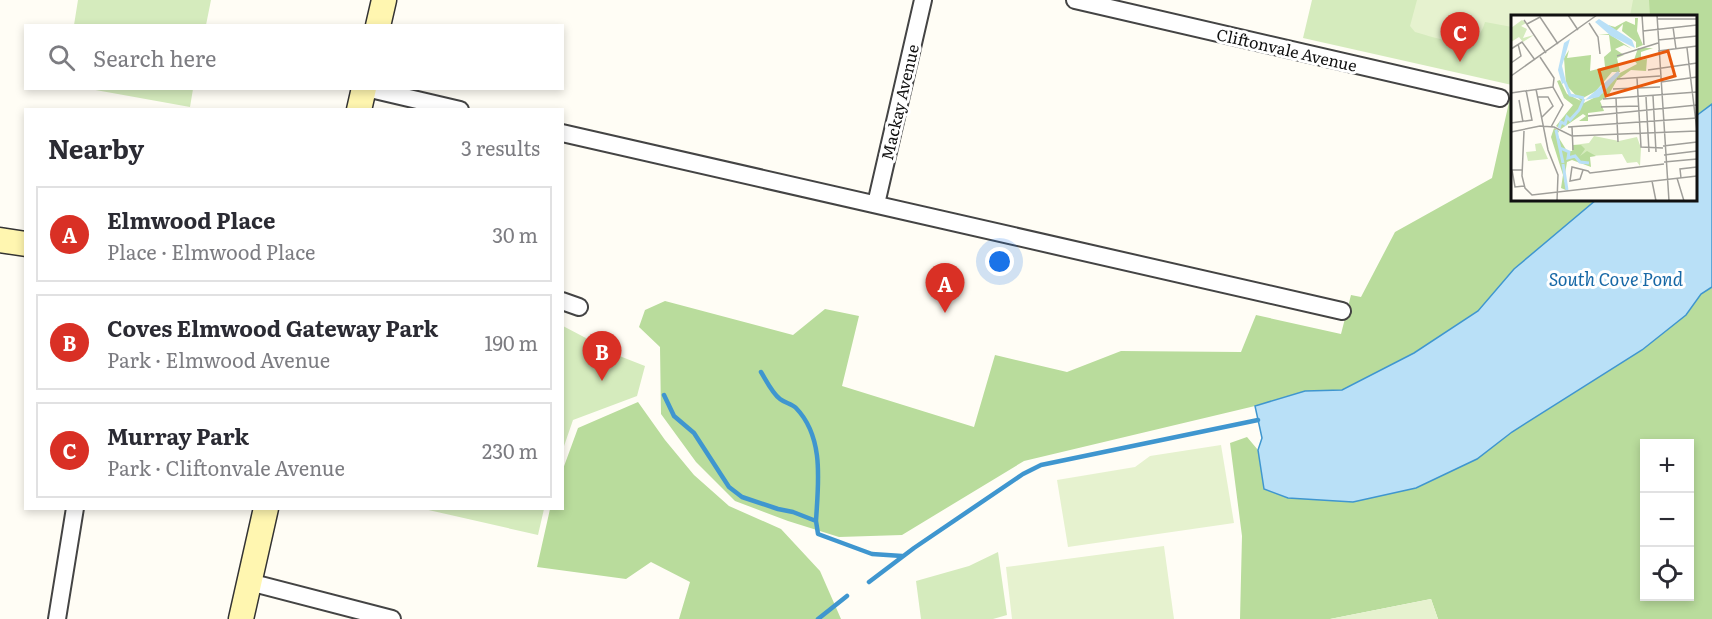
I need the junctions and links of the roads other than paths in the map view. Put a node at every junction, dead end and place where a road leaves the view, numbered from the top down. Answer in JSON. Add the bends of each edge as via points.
{"nodes":[{"id":1,"x":384,"y":0,"type":"edge"},
{"id":2,"x":923,"y":0,"type":"edge"},
{"id":3,"x":1075,"y":0,"type":"edge"},
{"id":4,"x":378,"y":24,"type":"edge"},
{"id":5,"x":364,"y":90,"type":"edge"},
{"id":6,"x":374,"y":90,"type":"edge"},
{"id":7,"x":1500,"y":98,"type":"dead end"},
{"id":8,"x":360,"y":108,"type":"edge"},
{"id":9,"x":451,"y":108,"type":"edge"},
{"id":10,"x":564,"y":133,"type":"edge"},
{"id":11,"x":876,"y":204,"type":"junction"},
{"id":12,"x":0,"y":240,"type":"edge"},
{"id":13,"x":24,"y":244,"type":"edge"},
{"id":14,"x":564,"y":302,"type":"edge"},
{"id":15,"x":579,"y":307,"type":"dead end"},
{"id":16,"x":1341,"y":311,"type":"dead end"},
{"id":17,"x":75,"y":510,"type":"edge"},
{"id":18,"x":266,"y":510,"type":"edge"},
{"id":19,"x":249,"y":582,"type":"junction"},
{"id":20,"x":57,"y":619,"type":"edge"},
{"id":21,"x":241,"y":619,"type":"edge"},
{"id":22,"x":392,"y":619,"type":"edge"}],
"edges":[{"from":1,"to":4,"type":"main road"},
{"from":2,"to":11,"type":"street","name":"Mackay Avenue"},
{"from":3,"to":7,"type":"street","name":"Cliftonvale Avenue"},
{"from":5,"to":8,"type":"main road"},
{"from":6,"to":9,"type":"street"},
{"from":10,"to":11,"type":"street"},
{"from":11,"to":16,"type":"street"},
{"from":12,"to":13,"type":"main road"},
{"from":14,"to":15,"type":"street"},
{"from":17,"to":20,"type":"street"},
{"from":18,"to":19,"type":"main road"},
{"from":19,"to":21,"type":"main road"},
{"from":19,"to":22,"type":"street"}]}
